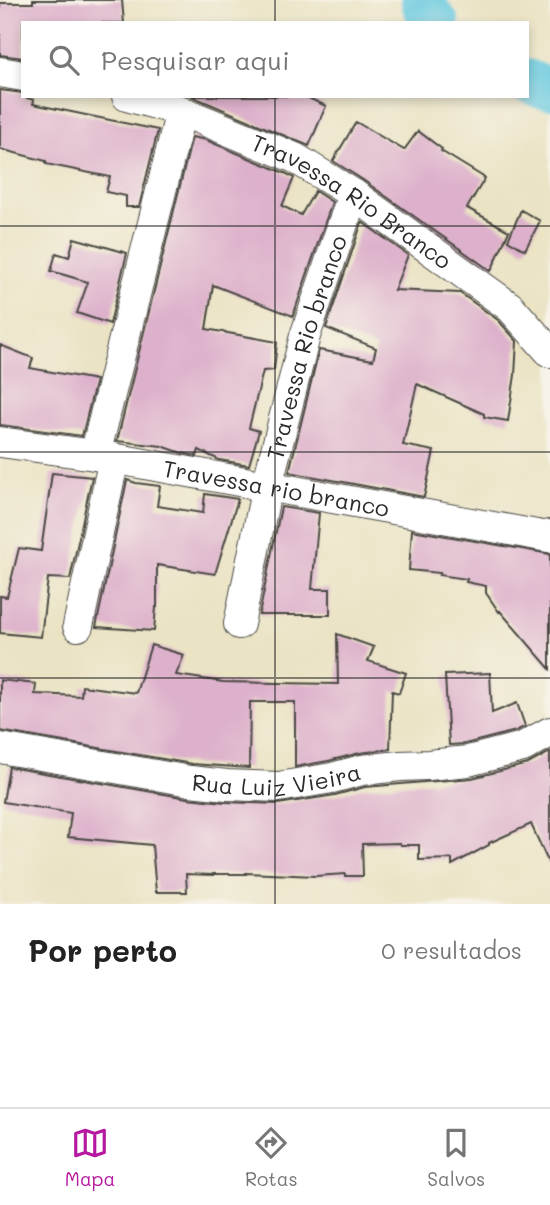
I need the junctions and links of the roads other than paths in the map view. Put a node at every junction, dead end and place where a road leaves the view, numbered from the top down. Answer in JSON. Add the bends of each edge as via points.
{"nodes":[{"id":1,"x":0,"y":72,"type":"edge"},
{"id":2,"x":21,"y":76,"type":"edge"},
{"id":3,"x":134,"y":98,"type":"edge"},
{"id":4,"x":181,"y":111,"type":"junction"},
{"id":5,"x":353,"y":194,"type":"junction"},
{"id":6,"x":550,"y":352,"type":"edge"},
{"id":7,"x":0,"y":442,"type":"edge"},
{"id":8,"x":105,"y":457,"type":"junction"},
{"id":9,"x":267,"y":486,"type":"junction"},
{"id":10,"x":550,"y":535,"type":"edge"},
{"id":11,"x":239,"y":624,"type":"dead end"},
{"id":12,"x":78,"y":626,"type":"dead end"},
{"id":13,"x":550,"y":732,"type":"edge"},
{"id":14,"x":0,"y":748,"type":"edge"}],
"edges":[{"from":1,"to":2,"type":"street"},
{"from":3,"to":4,"type":"street","name":"Travessa Rio Branco"},
{"from":4,"to":5,"type":"street","name":"Travessa Rio Branco","via":[[295,158]]},
{"from":4,"to":8,"type":"street"},
{"from":5,"to":6,"type":"street","name":"Travessa Rio Branco","via":[[510,307]]},
{"from":5,"to":9,"type":"street","name":"Travessa Rio branco","via":[[305,336]]},
{"from":7,"to":8,"type":"street","name":"Travessa rio branco"},
{"from":8,"to":9,"type":"street","name":"Travessa rio branco"},
{"from":8,"to":12,"type":"street"},
{"from":9,"to":10,"type":"street","name":"Travessa rio branco"},
{"from":9,"to":11,"type":"street","name":"Travessa Rio branco"},
{"from":13,"to":14,"type":"street","name":"Rua Luiz Vieira","via":[[523,747],[468,761],[362,770],[279,787],[190,781]]}]}
